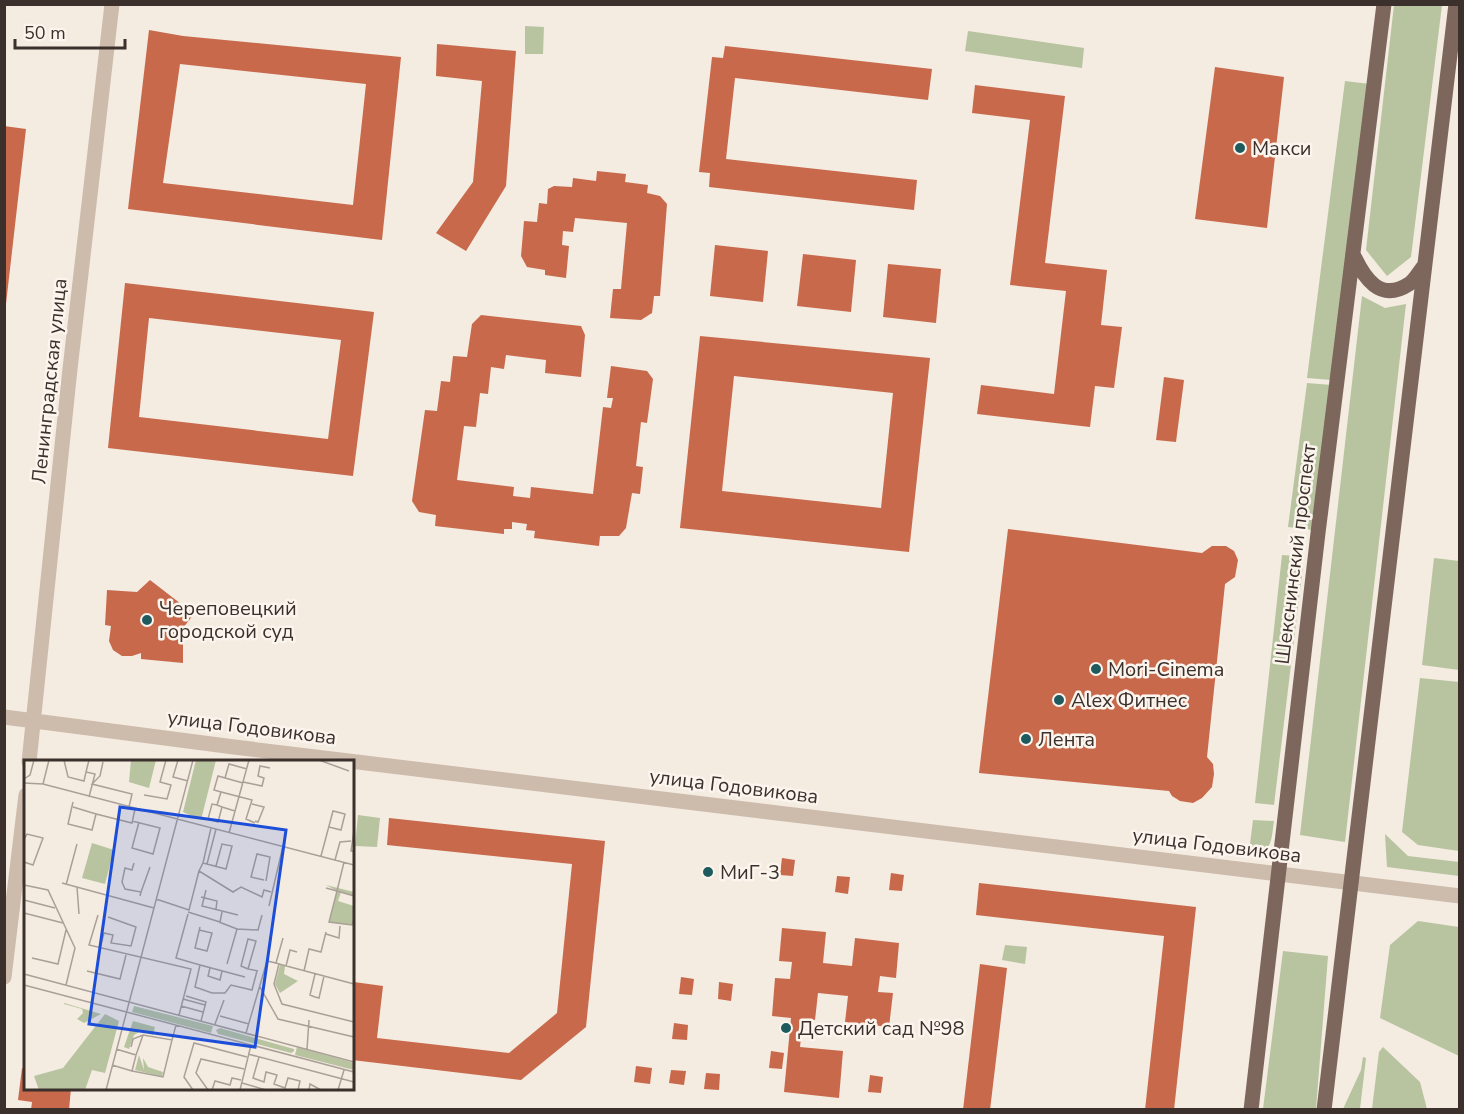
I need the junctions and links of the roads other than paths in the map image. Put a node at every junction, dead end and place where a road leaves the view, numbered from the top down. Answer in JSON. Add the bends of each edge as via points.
{"nodes":[{"id":1,"x":112,"y":4,"type":"edge"},
{"id":2,"x":1384,"y":4,"type":"edge"},
{"id":3,"x":1456,"y":4,"type":"edge"},
{"id":4,"x":1353,"y":254,"type":"junction"},
{"id":5,"x":1425,"y":265,"type":"junction"},
{"id":6,"x":4,"y":717,"type":"edge"},
{"id":7,"x":34,"y":721,"type":"junction"},
{"id":8,"x":29,"y":760,"type":"edge"},
{"id":9,"x":342,"y":760,"type":"edge"},
{"id":10,"x":354,"y":761,"type":"edge"},
{"id":11,"x":24,"y":812,"type":"edge"},
{"id":12,"x":1278,"y":873,"type":"junction"},
{"id":13,"x":1352,"y":882,"type":"junction"},
{"id":14,"x":1460,"y":896,"type":"edge"},
{"id":15,"x":4,"y":977,"type":"edge"},
{"id":16,"x":1251,"y":1110,"type":"edge"},
{"id":17,"x":1324,"y":1110,"type":"edge"}],
"edges":[{"from":1,"to":7,"type":"street","name":"Ленинградская улица"},
{"from":2,"to":4,"type":"main road","name":"Шекснинский проспект"},
{"from":3,"to":5,"type":"main road"},
{"from":4,"to":5,"type":"main road","via":[[1362,274],[1377,288],[1392,291],[1410,283]]},
{"from":4,"to":12,"type":"main road","name":"Шекснинский проспект"},
{"from":5,"to":13,"type":"main road"},
{"from":6,"to":7,"type":"street","name":"улица Годовикова"},
{"from":7,"to":8,"type":"street","name":"Ленинградская улица"},
{"from":7,"to":9,"type":"street","name":"улица Годовикова"},
{"from":10,"to":12,"type":"street","name":"улица Годовикова"},
{"from":11,"to":15,"type":"street"},
{"from":12,"to":13,"type":"street","name":"улица Годовикова"},
{"from":12,"to":16,"type":"main road","name":"Шекснинский проспект"},
{"from":13,"to":14,"type":"street","name":"улица Годовикова"},
{"from":13,"to":17,"type":"main road"}]}
